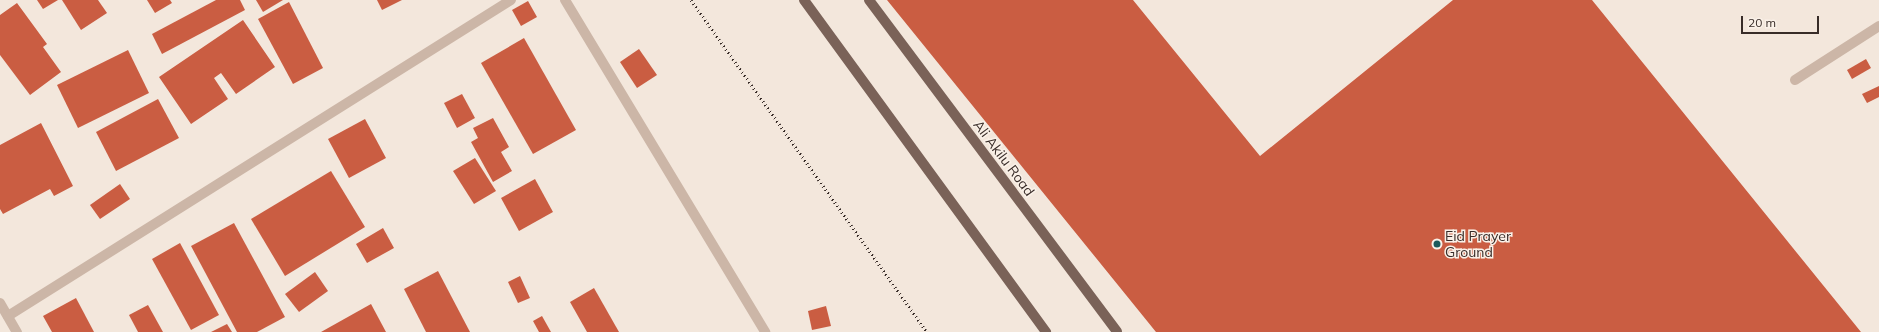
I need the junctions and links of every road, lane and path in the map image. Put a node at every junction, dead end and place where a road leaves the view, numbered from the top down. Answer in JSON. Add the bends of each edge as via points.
{"nodes":[{"id":1,"x":511,"y":0,"type":"edge"},
{"id":2,"x":565,"y":0,"type":"edge"},
{"id":3,"x":804,"y":0,"type":"edge"},
{"id":4,"x":869,"y":0,"type":"edge"},
{"id":5,"x":1879,"y":26,"type":"edge"},
{"id":6,"x":1795,"y":80,"type":"dead end"},
{"id":7,"x":0,"y":303,"type":"edge"},
{"id":8,"x":8,"y":316,"type":"junction"},
{"id":9,"x":17,"y":332,"type":"edge"},
{"id":10,"x":766,"y":332,"type":"edge"},
{"id":11,"x":1046,"y":332,"type":"edge"},
{"id":12,"x":1117,"y":332,"type":"edge"}],
"edges":[{"from":1,"to":8,"type":"street"},
{"from":2,"to":10,"type":"street"},
{"from":3,"to":11,"type":"main road"},
{"from":4,"to":12,"type":"main road","name":"Ali Akilu Road"},
{"from":5,"to":6,"type":"street"},
{"from":7,"to":8,"type":"street"},
{"from":8,"to":9,"type":"street"}]}
